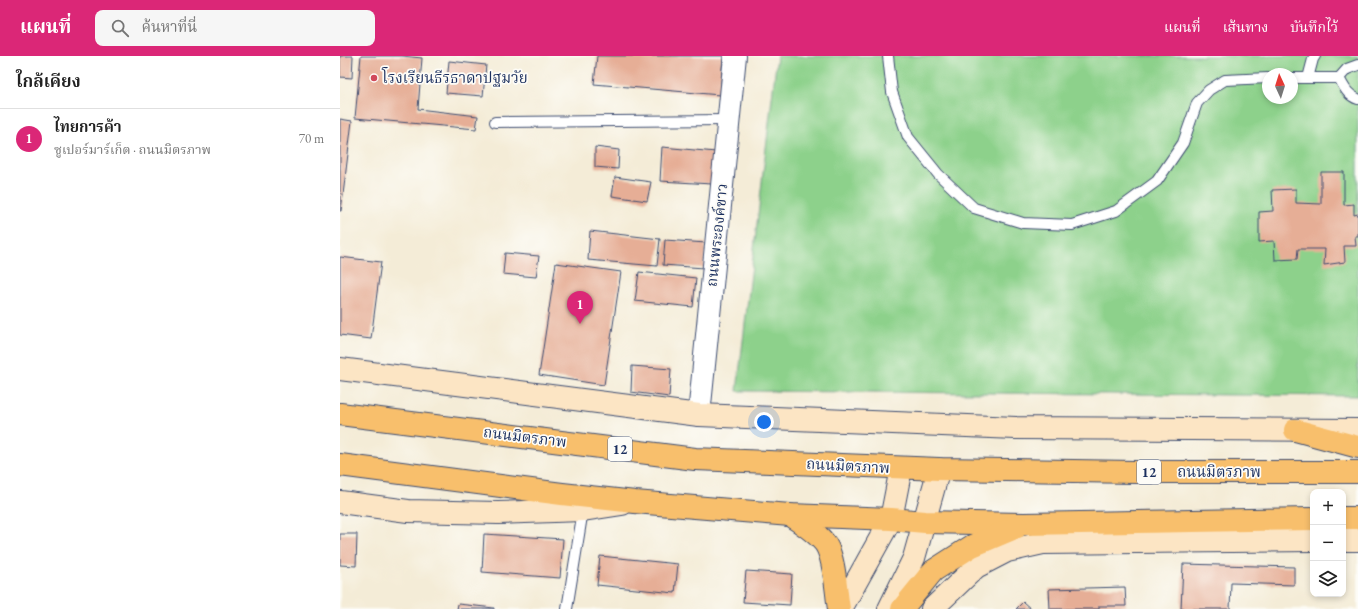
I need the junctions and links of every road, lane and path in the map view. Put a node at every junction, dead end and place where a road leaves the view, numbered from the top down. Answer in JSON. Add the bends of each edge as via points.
{"nodes":[{"id":1,"x":734,"y":56,"type":"edge"},
{"id":2,"x":888,"y":56,"type":"edge"},
{"id":3,"x":1315,"y":56,"type":"edge"},
{"id":4,"x":1358,"y":65,"type":"edge"},
{"id":5,"x":1262,"y":78,"type":"edge"},
{"id":6,"x":1298,"y":78,"type":"edge"},
{"id":7,"x":1308,"y":78,"type":"junction"},
{"id":8,"x":1339,"y":78,"type":"junction"},
{"id":9,"x":1358,"y":99,"type":"edge"},
{"id":10,"x":728,"y":120,"type":"junction"},
{"id":11,"x":496,"y":122,"type":"dead end"},
{"id":12,"x":340,"y":369,"type":"edge"},
{"id":13,"x":340,"y":413,"type":"edge"},
{"id":14,"x":699,"y":415,"type":"junction"},
{"id":15,"x":1295,"y":430,"type":"junction"},
{"id":16,"x":1358,"y":430,"type":"edge"},
{"id":17,"x":1358,"y":448,"type":"edge"},
{"id":18,"x":340,"y":465,"type":"edge"},
{"id":19,"x":901,"y":468,"type":"junction"},
{"id":20,"x":939,"y":469,"type":"junction"},
{"id":21,"x":1358,"y":472,"type":"edge"},
{"id":22,"x":340,"y":502,"type":"edge"},
{"id":23,"x":635,"y":502,"type":"junction"},
{"id":24,"x":583,"y":510,"type":"junction"},
{"id":25,"x":790,"y":515,"type":"junction"},
{"id":26,"x":1346,"y":518,"type":"edge"},
{"id":27,"x":1358,"y":518,"type":"edge"},
{"id":28,"x":890,"y":519,"type":"junction"},
{"id":29,"x":1310,"y":519,"type":"edge"},
{"id":30,"x":1257,"y":520,"type":"junction"},
{"id":31,"x":925,"y":522,"type":"junction"},
{"id":32,"x":1024,"y":524,"type":"junction"},
{"id":33,"x":1310,"y":534,"type":"edge"},
{"id":34,"x":1310,"y":540,"type":"edge"},
{"id":35,"x":1346,"y":540,"type":"edge"},
{"id":36,"x":1358,"y":540,"type":"edge"},
{"id":37,"x":567,"y":609,"type":"edge"},
{"id":38,"x":840,"y":609,"type":"edge"},
{"id":39,"x":889,"y":609,"type":"edge"},
{"id":40,"x":902,"y":609,"type":"edge"},
{"id":41,"x":932,"y":609,"type":"edge"}],
"edges":[{"from":1,"to":10,"type":"street","name":"ถนนพระองค์ขาว"},
{"from":2,"to":5,"type":"lane","via":[[892,92],[908,137],[938,174],[974,208],[1023,223],[1072,225],[1116,211],[1157,181],[1183,143],[1197,104],[1209,90],[1225,80]]},
{"from":3,"to":7,"type":"lane"},
{"from":4,"to":8,"type":"lane","via":[[1347,69]]},
{"from":6,"to":7,"type":"lane"},
{"from":7,"to":8,"type":"lane"},
{"from":8,"to":9,"type":"lane","via":[[1346,92]]},
{"from":10,"to":11,"type":"lane"},
{"from":10,"to":14,"type":"street","name":"ถนนพระองค์ขาว"},
{"from":12,"to":14,"type":"main road"},
{"from":13,"to":19,"type":"main road","name":"ถนนมิตรภาพ","number":"12","via":[[695,459]]},
{"from":14,"to":15,"type":"main road","via":[[1016,428]]},
{"from":15,"to":16,"type":"main road"},
{"from":15,"to":17,"type":"main road"},
{"from":18,"to":23,"type":"main road"},
{"from":19,"to":20,"type":"main road","name":"ถนนมิตรภาพ","number":"12"},
{"from":19,"to":28,"type":"main road"},
{"from":20,"to":21,"type":"main road","name":"ถนนมิตรภาพ","number":"12"},
{"from":20,"to":31,"type":"main road"},
{"from":22,"to":24,"type":"main road","via":[[408,511],[498,513]]},
{"from":23,"to":24,"type":"main road"},
{"from":23,"to":25,"type":"main road"},
{"from":24,"to":37,"type":"lane"},
{"from":25,"to":28,"type":"main road"},
{"from":25,"to":38,"type":"main road","via":[[826,545],[832,560]]},
{"from":26,"to":27,"type":"main road"},
{"from":28,"to":31,"type":"main road"},
{"from":28,"to":38,"type":"main road"},
{"from":29,"to":30,"type":"main road"},
{"from":30,"to":32,"type":"main road"},
{"from":30,"to":33,"type":"main road"},
{"from":31,"to":32,"type":"main road"},
{"from":31,"to":39,"type":"main road","via":[[914,558]]},
{"from":32,"to":40,"type":"main road","via":[[972,546],[933,571]]},
{"from":34,"to":41,"type":"main road","via":[[1043,542],[1007,551],[976,568]]},
{"from":35,"to":36,"type":"main road"}]}
